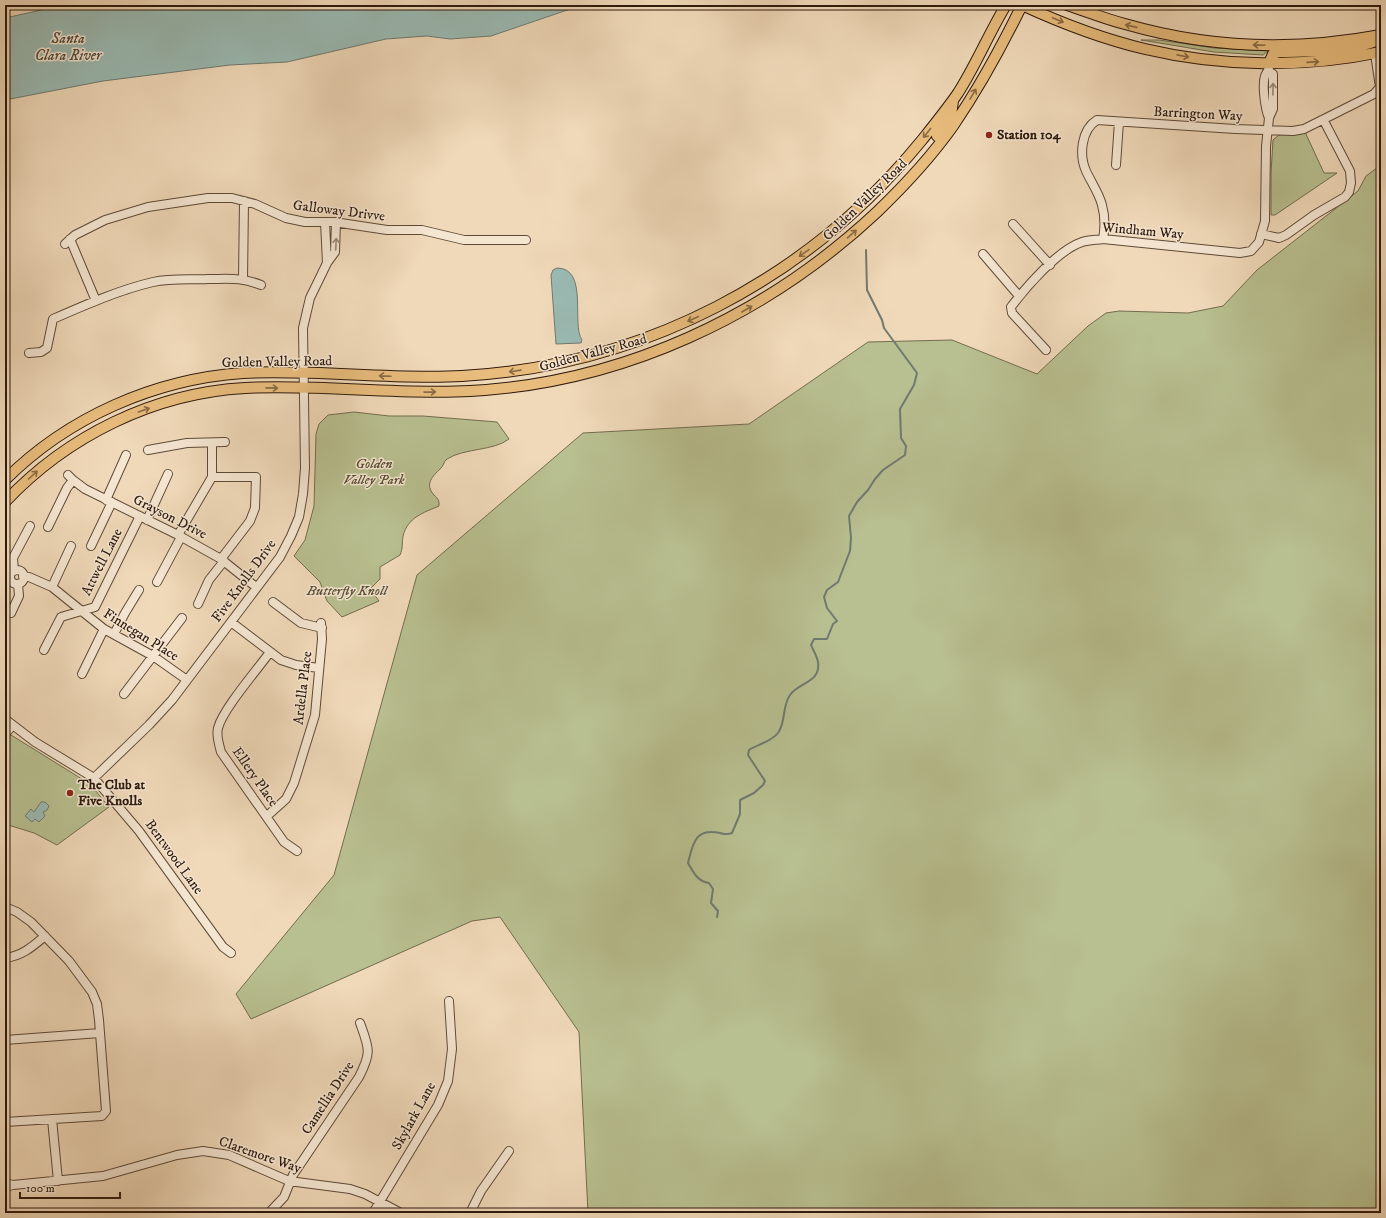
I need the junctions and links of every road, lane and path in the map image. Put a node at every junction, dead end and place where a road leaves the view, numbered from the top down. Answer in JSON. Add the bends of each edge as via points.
{"nodes":[{"id":1,"x":998,"y":5,"type":"edge"},
{"id":2,"x":1006,"y":5,"type":"edge"},
{"id":3,"x":1022,"y":5,"type":"edge"},
{"id":4,"x":1067,"y":5,"type":"edge"},
{"id":5,"x":1381,"y":35,"type":"edge"},
{"id":6,"x":1381,"y":38,"type":"edge"},
{"id":7,"x":1378,"y":53,"type":"edge"},
{"id":8,"x":974,"y":64,"type":"junction"},
{"id":9,"x":1269,"y":67,"type":"junction"},
{"id":10,"x":954,"y":99,"type":"junction"},
{"id":11,"x":1324,"y":121,"type":"junction"},
{"id":12,"x":1119,"y":122,"type":"junction"},
{"id":13,"x":1269,"y":130,"type":"junction"},
{"id":14,"x":936,"y":147,"type":"junction"},
{"id":15,"x":1116,"y":164,"type":"dead end"},
{"id":16,"x":244,"y":201,"type":"junction"},
{"id":17,"x":325,"y":222,"type":"junction"},
{"id":18,"x":336,"y":222,"type":"junction"},
{"id":19,"x":1013,"y":224,"type":"dead end"},
{"id":20,"x":1261,"y":234,"type":"junction"},
{"id":21,"x":1104,"y":239,"type":"junction"},
{"id":22,"x":526,"y":240,"type":"dead end"},
{"id":23,"x":983,"y":254,"type":"dead end"},
{"id":24,"x":327,"y":263,"type":"junction"},
{"id":25,"x":1050,"y":266,"type":"junction"},
{"id":26,"x":243,"y":279,"type":"junction"},
{"id":27,"x":261,"y":286,"type":"dead end"},
{"id":28,"x":1019,"y":296,"type":"junction"},
{"id":29,"x":96,"y":301,"type":"junction"},
{"id":30,"x":1046,"y":350,"type":"dead end"},
{"id":31,"x":28,"y":353,"type":"dead end"},
{"id":32,"x":303,"y":374,"type":"junction"},
{"id":33,"x":303,"y":388,"type":"junction"},
{"id":34,"x":225,"y":442,"type":"dead end"},
{"id":35,"x":212,"y":443,"type":"junction"},
{"id":36,"x":148,"y":450,"type":"dead end"},
{"id":37,"x":126,"y":455,"type":"dead end"},
{"id":38,"x":168,"y":474,"type":"dead end"},
{"id":39,"x":212,"y":477,"type":"junction"},
{"id":40,"x":5,"y":480,"type":"edge"},
{"id":41,"x":109,"y":501,"type":"junction"},
{"id":42,"x":5,"y":502,"type":"edge"},
{"id":43,"x":144,"y":518,"type":"junction"},
{"id":44,"x":30,"y":526,"type":"dead end"},
{"id":45,"x":48,"y":527,"type":"dead end"},
{"id":46,"x":180,"y":536,"type":"junction"},
{"id":47,"x":71,"y":546,"type":"dead end"},
{"id":48,"x":91,"y":546,"type":"dead end"},
{"id":49,"x":223,"y":560,"type":"junction"},
{"id":50,"x":10,"y":575,"type":"edge"},
{"id":51,"x":23,"y":576,"type":"junction"},
{"id":52,"x":157,"y":582,"type":"dead end"},
{"id":53,"x":18,"y":584,"type":"junction"},
{"id":54,"x":52,"y":587,"type":"junction"},
{"id":55,"x":256,"y":587,"type":"junction"},
{"id":56,"x":139,"y":590,"type":"dead end"},
{"id":57,"x":274,"y":602,"type":"dead end"},
{"id":58,"x":198,"y":604,"type":"dead end"},
{"id":59,"x":81,"y":612,"type":"junction"},
{"id":60,"x":12,"y":613,"type":"dead end"},
{"id":61,"x":182,"y":618,"type":"dead end"},
{"id":62,"x":231,"y":622,"type":"junction"},
{"id":63,"x":104,"y":629,"type":"junction"},
{"id":64,"x":114,"y":634,"type":"junction"},
{"id":65,"x":44,"y":650,"type":"dead end"},
{"id":66,"x":270,"y":652,"type":"junction"},
{"id":67,"x":153,"y":656,"type":"junction"},
{"id":68,"x":319,"y":668,"type":"junction"},
{"id":69,"x":82,"y":674,"type":"dead end"},
{"id":70,"x":187,"y":680,"type":"junction"},
{"id":71,"x":124,"y":694,"type":"dead end"},
{"id":72,"x":5,"y":719,"type":"edge"},
{"id":73,"x":12,"y":725,"type":"junction"},
{"id":74,"x":5,"y":734,"type":"edge"},
{"id":75,"x":94,"y":778,"type":"junction"},
{"id":76,"x":267,"y":816,"type":"junction"},
{"id":77,"x":297,"y":851,"type":"dead end"},
{"id":78,"x":5,"y":907,"type":"edge"},
{"id":79,"x":44,"y":936,"type":"junction"},
{"id":80,"x":231,"y":953,"type":"dead end"},
{"id":81,"x":5,"y":958,"type":"edge"},
{"id":82,"x":449,"y":1001,"type":"dead end"},
{"id":83,"x":360,"y":1023,"type":"dead end"},
{"id":84,"x":100,"y":1033,"type":"junction"},
{"id":85,"x":5,"y":1040,"type":"edge"},
{"id":86,"x":52,"y":1119,"type":"junction"},
{"id":87,"x":5,"y":1122,"type":"edge"},
{"id":88,"x":509,"y":1151,"type":"dead end"},
{"id":89,"x":58,"y":1181,"type":"junction"},
{"id":90,"x":290,"y":1181,"type":"junction"},
{"id":91,"x":8,"y":1185,"type":"edge"},
{"id":92,"x":379,"y":1202,"type":"junction"},
{"id":93,"x":269,"y":1213,"type":"edge"},
{"id":94,"x":373,"y":1213,"type":"edge"},
{"id":95,"x":401,"y":1213,"type":"edge"},
{"id":96,"x":470,"y":1213,"type":"edge"}],
"edges":[{"from":1,"to":8,"type":"main road","via":[[998,12]]},
{"from":2,"to":8,"type":"main road","name":"Golden Valley Road"},
{"from":3,"to":9,"type":"main road","one_way":true,"via":[[1076,28],[1144,49],[1189,58]]},
{"from":14,"to":3,"type":"main road","name":"Golden Valley Road","one_way":true,"via":[[972,95]]},
{"from":5,"to":4,"type":"main road","one_way":true,"via":[[1345,42],[1287,46],[1228,44],[1125,24]]},
{"from":6,"to":9,"type":"main road","via":[[1368,44],[1327,51],[1279,52],[1273,54]]},
{"from":9,"to":7,"type":"main road","one_way":true},
{"from":7,"to":11,"type":"street","name":"Barrington Way","via":[[1380,87],[1374,94]]},
{"from":8,"to":10,"type":"main road","name":"Golden Valley Road"},
{"from":9,"to":13,"type":"street","via":[[1265,76],[1265,109],[1269,118]]},
{"from":10,"to":14,"type":"main road","via":[[951,115],[933,141]]},
{"from":10,"to":32,"type":"main road","name":"Golden Valley Road","one_way":true,"via":[[886,181],[811,248],[740,296],[669,330],[590,356],[513,371],[428,377]]},
{"from":11,"to":13,"type":"street","name":"Barrington Way","via":[[1293,131]]},
{"from":11,"to":20,"type":"street","via":[[1350,170],[1349,192],[1286,235],[1279,238]]},
{"from":12,"to":13,"type":"street","name":"Barrington Way"},
{"from":12,"to":15,"type":"street"},
{"from":12,"to":21,"type":"street","name":"Barrington Way","via":[[1097,120],[1089,125],[1082,148],[1085,169],[1102,204]]},
{"from":13,"to":20,"type":"street","via":[[1266,146],[1265,221]]},
{"from":33,"to":14,"type":"main road","name":"Golden Valley Road","one_way":true,"via":[[413,392],[515,387],[580,374],[661,349],[707,330],[745,310],[821,261],[897,192]]},
{"from":16,"to":17,"type":"street","name":"Galloway Drivve","via":[[286,218],[305,222]]},
{"from":16,"to":26,"type":"street"},
{"from":16,"to":29,"type":"street","name":"Galloway Drivve","via":[[208,198],[148,207],[105,220],[68,242]]},
{"from":17,"to":18,"type":"street","name":"Galloway Drivve"},
{"from":17,"to":24,"type":"street"},
{"from":18,"to":22,"type":"street","name":"Galloway Drivve","via":[[387,230],[422,230],[464,240]]},
{"from":24,"to":18,"type":"street","name":"Five Knolls Drive","one_way":true,"via":[[336,252]]},
{"from":19,"to":25,"type":"street"},
{"from":20,"to":21,"type":"street","name":"Windham Way","via":[[1259,242],[1251,251],[1240,253]]},
{"from":21,"to":25,"type":"street","name":"Windham Way","via":[[1082,242],[1064,251]]},
{"from":23,"to":28,"type":"street"},
{"from":24,"to":32,"type":"street","name":"Five Knolls Drive","via":[[310,298],[303,328]]},
{"from":25,"to":28,"type":"street","name":"Windham Way"},
{"from":26,"to":27,"type":"street"},
{"from":26,"to":29,"type":"street","via":[[154,282]]},
{"from":28,"to":30,"type":"street","name":"Windham Way","via":[[1011,307],[1012,314]]},
{"from":29,"to":31,"type":"street","via":[[53,319],[47,348],[41,352]]},
{"from":32,"to":33,"type":"street","name":"Five Knolls Drive"},
{"from":32,"to":40,"type":"main road","name":"Golden Valley Road","via":[[257,373],[218,376],[171,385],[140,395],[68,429],[38,450]]},
{"from":42,"to":33,"type":"main road","name":"Golden Valley Road","one_way":true,"via":[[38,470],[67,449],[102,428],[140,411],[174,400],[218,391],[264,387]]},
{"from":33,"to":55,"type":"street","name":"Five Knolls Drive","via":[[305,477],[299,517],[280,557]]},
{"from":34,"to":35,"type":"street"},
{"from":35,"to":36,"type":"street","via":[[173,445]]},
{"from":35,"to":39,"type":"street"},
{"from":37,"to":41,"type":"street"},
{"from":38,"to":43,"type":"street","name":"Attwell Lane"},
{"from":39,"to":46,"type":"street"},
{"from":39,"to":49,"type":"street","via":[[256,477],[255,508],[244,530]]},
{"from":41,"to":43,"type":"street","name":"Grayson Drive"},
{"from":41,"to":45,"type":"street","name":"Grayson Drive","via":[[71,478]]},
{"from":41,"to":48,"type":"street"},
{"from":43,"to":46,"type":"street","name":"Grayson Drive"},
{"from":43,"to":59,"type":"street","name":"Attwell Lane","via":[[95,607]]},
{"from":44,"to":50,"type":"street","via":[[13,558]]},
{"from":46,"to":49,"type":"street","name":"Grayson Drive"},
{"from":46,"to":52,"type":"street"},
{"from":47,"to":54,"type":"street"},
{"from":49,"to":55,"type":"street","name":"Grayson Drive"},
{"from":49,"to":58,"type":"street","via":[[209,580]]},
{"from":50,"to":51,"type":"street","via":[[20,571]]},
{"from":50,"to":53,"type":"street","via":[[12,582]]},
{"from":51,"to":53,"type":"street"},
{"from":51,"to":54,"type":"street","name":"Finnegan Place"},
{"from":53,"to":60,"type":"street","via":[[20,593]]},
{"from":54,"to":59,"type":"street","name":"Finnegan Place"},
{"from":55,"to":62,"type":"street","name":"Five Knolls Drive"},
{"from":56,"to":64,"type":"street"},
{"from":57,"to":68,"type":"street","name":"Ardella Place","via":[[301,623],[322,625]]},
{"from":59,"to":63,"type":"street","name":"Finnegan Place"},
{"from":59,"to":65,"type":"street","name":"Attwell Lane","via":[[61,617]]},
{"from":61,"to":67,"type":"street"},
{"from":62,"to":66,"type":"street"},
{"from":62,"to":70,"type":"street","name":"Five Knolls Drive"},
{"from":63,"to":64,"type":"street","name":"Finnegan Place"},
{"from":63,"to":69,"type":"street"},
{"from":64,"to":67,"type":"street","name":"Finnegan Place"},
{"from":66,"to":68,"type":"street","via":[[281,660],[296,665]]},
{"from":66,"to":76,"type":"street","name":"Ellery Place","via":[[223,716],[217,739],[221,752]]},
{"from":67,"to":70,"type":"street","name":"Finnegan Place"},
{"from":67,"to":71,"type":"street"},
{"from":68,"to":76,"type":"street","name":"Ardella Place","via":[[315,715],[294,783],[286,799]]},
{"from":70,"to":75,"type":"street","name":"Five Knolls Drive","via":[[149,725]]},
{"from":72,"to":73,"type":"street","name":"Bentwood Lane"},
{"from":73,"to":74,"type":"street"},
{"from":73,"to":75,"type":"street","name":"Bentwood Lane","via":[[37,744]]},
{"from":75,"to":80,"type":"street","name":"Bentwood Lane","via":[[139,831],[223,947]]},
{"from":76,"to":77,"type":"street","name":"Ellery Place","via":[[284,842]]},
{"from":78,"to":79,"type":"street","via":[[31,922]]},
{"from":79,"to":81,"type":"street","via":[[20,955]]},
{"from":79,"to":84,"type":"street","via":[[69,961],[92,992],[97,1004]]},
{"from":82,"to":92,"type":"street","name":"Skylark Lane","via":[[452,1049],[448,1081],[438,1105]]},
{"from":83,"to":90,"type":"street","name":"Camellia Drive","via":[[369,1049],[368,1061]]},
{"from":84,"to":85,"type":"street"},
{"from":84,"to":86,"type":"street","via":[[106,1110],[102,1116]]},
{"from":86,"to":87,"type":"street"},
{"from":86,"to":89,"type":"street"},
{"from":88,"to":96,"type":"street","via":[[481,1191]]},
{"from":89,"to":90,"type":"street","name":"Claremore Way","via":[[103,1176],[203,1150],[229,1155]]},
{"from":89,"to":91,"type":"street","name":"Claremore Way"},
{"from":90,"to":92,"type":"street","name":"Claremore Way","via":[[350,1189]]},
{"from":90,"to":93,"type":"street","name":"Camellia Drive","via":[[284,1197]]},
{"from":92,"to":94,"type":"street","name":"Skylark Lane"},
{"from":92,"to":95,"type":"street","name":"Claremore Way"}]}
